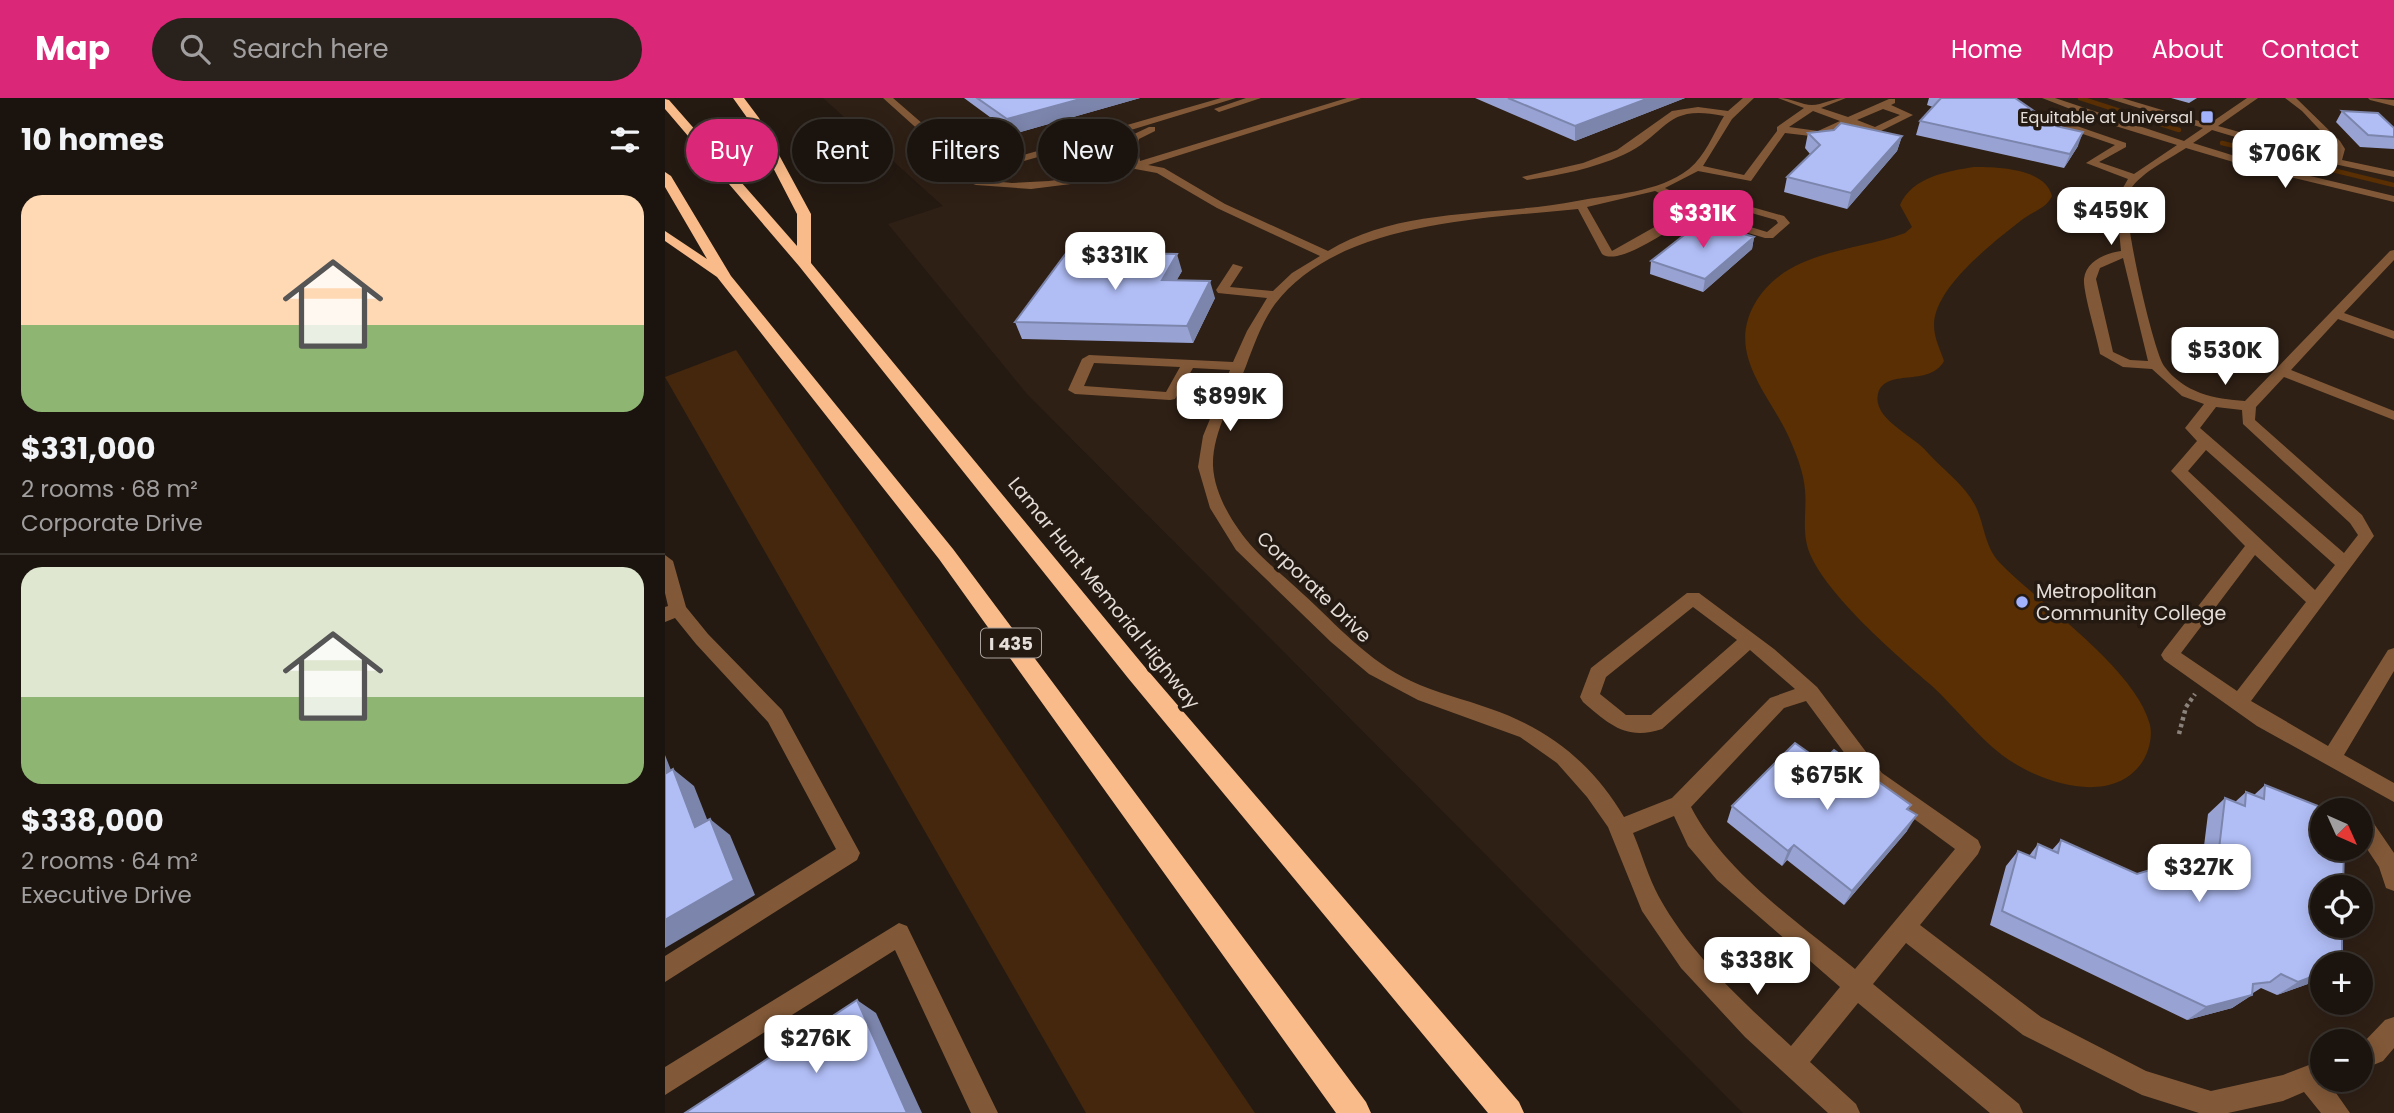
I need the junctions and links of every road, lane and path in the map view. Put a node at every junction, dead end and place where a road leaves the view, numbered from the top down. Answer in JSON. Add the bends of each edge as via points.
{"nodes":[{"id":1,"x":738,"y":98,"type":"edge"},
{"id":2,"x":888,"y":98,"type":"edge"},
{"id":3,"x":1231,"y":98,"type":"edge"},
{"id":4,"x":1257,"y":98,"type":"edge"},
{"id":5,"x":1356,"y":98,"type":"edge"},
{"id":6,"x":1749,"y":98,"type":"edge"},
{"id":7,"x":1783,"y":98,"type":"edge"},
{"id":8,"x":1841,"y":98,"type":"edge"},
{"id":9,"x":1898,"y":98,"type":"edge"},
{"id":10,"x":1999,"y":98,"type":"edge"},
{"id":11,"x":2047,"y":98,"type":"edge"},
{"id":12,"x":2112,"y":98,"type":"edge"},
{"id":13,"x":2250,"y":98,"type":"edge"},
{"id":14,"x":2290,"y":98,"type":"edge"},
{"id":15,"x":2373,"y":98,"type":"edge"},
{"id":16,"x":665,"y":102,"type":"edge"},
{"id":17,"x":2394,"y":103,"type":"edge"},
{"id":18,"x":1882,"y":105,"type":"junction"},
{"id":19,"x":1812,"y":108,"type":"junction"},
{"id":20,"x":1728,"y":114,"type":"junction"},
{"id":21,"x":1849,"y":121,"type":"junction"},
{"id":22,"x":1138,"y":125,"type":"edge"},
{"id":23,"x":2210,"y":128,"type":"junction"},
{"id":24,"x":1780,"y":129,"type":"junction"},
{"id":25,"x":1138,"y":135,"type":"edge"},
{"id":26,"x":2184,"y":145,"type":"junction"},
{"id":27,"x":2336,"y":162,"type":"junction"},
{"id":28,"x":1138,"y":165,"type":"edge"},
{"id":29,"x":1138,"y":166,"type":"edge"},
{"id":30,"x":1698,"y":168,"type":"junction"},
{"id":31,"x":2394,"y":174,"type":"edge"},
{"id":32,"x":665,"y":176,"type":"edge"},
{"id":33,"x":1527,"y":177,"type":"dead end"},
{"id":34,"x":2135,"y":178,"type":"junction"},
{"id":35,"x":1079,"y":182,"type":"edge"},
{"id":36,"x":1656,"y":188,"type":"junction"},
{"id":37,"x":2394,"y":199,"type":"edge"},
{"id":38,"x":1580,"y":204,"type":"junction"},
{"id":39,"x":1694,"y":209,"type":"junction"},
{"id":40,"x":665,"y":235,"type":"edge"},
{"id":41,"x":2394,"y":253,"type":"edge"},
{"id":42,"x":2129,"y":254,"type":"junction"},
{"id":43,"x":1328,"y":255,"type":"junction"},
{"id":44,"x":804,"y":262,"type":"junction"},
{"id":45,"x":1237,"y":267,"type":"dead end"},
{"id":46,"x":725,"y":278,"type":"junction"},
{"id":47,"x":1273,"y":295,"type":"junction"},
{"id":48,"x":2336,"y":314,"type":"junction"},
{"id":49,"x":2394,"y":335,"type":"edge"},
{"id":50,"x":1189,"y":364,"type":"junction"},
{"id":51,"x":2156,"y":365,"type":"junction"},
{"id":52,"x":1239,"y":366,"type":"junction"},
{"id":53,"x":2282,"y":371,"type":"junction"},
{"id":54,"x":2211,"y":404,"type":"junction"},
{"id":55,"x":2249,"y":406,"type":"junction"},
{"id":56,"x":2394,"y":416,"type":"edge"},
{"id":57,"x":2205,"y":441,"type":"junction"},
{"id":58,"x":2254,"y":545,"type":"junction"},
{"id":59,"x":665,"y":561,"type":"edge"},
{"id":60,"x":2345,"y":564,"type":"junction"},
{"id":61,"x":2316,"y":601,"type":"junction"},
{"id":62,"x":672,"y":612,"type":"edge"},
{"id":63,"x":1749,"y":640,"type":"junction"},
{"id":64,"x":2394,"y":655,"type":"edge"},
{"id":65,"x":2388,"y":677,"type":"edge"},
{"id":66,"x":2205,"y":679,"type":"junction"},
{"id":67,"x":1810,"y":692,"type":"junction"},
{"id":68,"x":2239,"y":702,"type":"junction"},
{"id":69,"x":2179,"y":734,"type":"dead end"},
{"id":70,"x":2332,"y":757,"type":"junction"},
{"id":71,"x":2394,"y":793,"type":"edge"},
{"id":72,"x":1679,"y":805,"type":"junction"},
{"id":73,"x":1620,"y":828,"type":"junction"},
{"id":74,"x":2373,"y":840,"type":"edge"},
{"id":75,"x":2394,"y":878,"type":"edge"},
{"id":76,"x":1904,"y":927,"type":"junction"},
{"id":77,"x":665,"y":970,"type":"edge"},
{"id":78,"x":1856,"y":986,"type":"junction"},
{"id":79,"x":2394,"y":1029,"type":"edge"},
{"id":80,"x":2373,"y":1052,"type":"edge"},
{"id":81,"x":1793,"y":1063,"type":"junction"},
{"id":82,"x":2310,"y":1078,"type":"edge"},
{"id":83,"x":665,"y":1083,"type":"edge"},
{"id":84,"x":2325,"y":1092,"type":"edge"},
{"id":85,"x":985,"y":1113,"type":"edge"},
{"id":86,"x":1355,"y":1113,"type":"edge"},
{"id":87,"x":1508,"y":1113,"type":"edge"},
{"id":88,"x":1847,"y":1113,"type":"edge"},
{"id":89,"x":2010,"y":1113,"type":"edge"},
{"id":90,"x":2337,"y":1113,"type":"edge"}],
"edges":[{"from":1,"to":44,"type":"highway","via":[[804,214]]},
{"from":2,"to":35,"type":"street","via":[[974,181],[998,186]]},
{"from":3,"to":22,"type":"street"},
{"from":4,"to":25,"type":"street"},
{"from":5,"to":28,"type":"street"},
{"from":6,"to":20,"type":"street"},
{"from":7,"to":19,"type":"street"},
{"from":8,"to":19,"type":"street"},
{"from":9,"to":18,"type":"street"},
{"from":10,"to":34,"type":"street","via":[[2123,145],[2091,163]]},
{"from":11,"to":26,"type":"street"},
{"from":12,"to":23,"type":"street"},
{"from":13,"to":23,"type":"street"},
{"from":14,"to":27,"type":"street","via":[[2337,144]]},
{"from":15,"to":17,"type":"street"},
{"from":16,"to":44,"type":"highway","name":"Lamar Hunt Memorial Highway"},
{"from":18,"to":21,"type":"street"},
{"from":18,"to":21,"type":"street","via":[[1907,115],[1876,130]]},
{"from":19,"to":21,"type":"street"},
{"from":19,"to":24,"type":"street"},
{"from":20,"to":30,"type":"street"},
{"from":20,"to":33,"type":"street","via":[[1678,113],[1621,152],[1579,167]]},
{"from":21,"to":24,"type":"street","via":[[1819,134]]},
{"from":23,"to":26,"type":"street"},
{"from":23,"to":27,"type":"street"},
{"from":24,"to":30,"type":"street","via":[[1747,179]]},
{"from":26,"to":34,"type":"street"},
{"from":26,"to":37,"type":"street"},
{"from":27,"to":31,"type":"street"},
{"from":29,"to":43,"type":"street","via":[[1170,174],[1221,206]]},
{"from":30,"to":36,"type":"street","name":"Corporate Drive"},
{"from":32,"to":46,"type":"highway","number":"I 435"},
{"from":34,"to":42,"type":"street","via":[[2120,201]]},
{"from":36,"to":38,"type":"street","name":"Corporate Drive"},
{"from":36,"to":39,"type":"street"},
{"from":38,"to":39,"type":"street","via":[[1608,254],[1618,254]]},
{"from":38,"to":43,"type":"street","name":"Corporate Drive","via":[[1389,229]]},
{"from":39,"to":39,"type":"street","via":[[1727,203],[1784,223],[1769,236]]},
{"from":40,"to":46,"type":"highway"},
{"from":41,"to":48,"type":"street"},
{"from":42,"to":51,"type":"street"},
{"from":42,"to":51,"type":"street","via":[[2095,266],[2090,279],[2107,354],[2128,365]]},
{"from":43,"to":47,"type":"street","name":"Corporate Drive"},
{"from":44,"to":87,"type":"highway","name":"Lamar Hunt Memorial Highway","via":[[1136,672]]},
{"from":45,"to":47,"type":"street","via":[[1222,290]]},
{"from":46,"to":86,"type":"highway","number":"I 435","via":[[946,554]]},
{"from":47,"to":52,"type":"street","name":"Corporate Drive"},
{"from":48,"to":49,"type":"street"},
{"from":48,"to":53,"type":"street"},
{"from":50,"to":50,"type":"street","via":[[1089,359],[1076,390],[1170,396]]},
{"from":50,"to":52,"type":"street"},
{"from":51,"to":54,"type":"street","via":[[2190,396]]},
{"from":52,"to":73,"type":"street","name":"Corporate Drive","via":[[1210,433],[1206,473],[1220,512],[1236,538],[1367,663],[1402,685],[1533,734],[1563,757]]},
{"from":53,"to":55,"type":"street"},
{"from":53,"to":56,"type":"street"},
{"from":54,"to":55,"type":"street"},
{"from":54,"to":57,"type":"street","via":[[2192,428]]},
{"from":55,"to":60,"type":"street","via":[[2248,421],[2356,519],[2366,536]]},
{"from":57,"to":58,"type":"street","via":[[2179,471]]},
{"from":57,"to":60,"type":"street"},
{"from":58,"to":61,"type":"street"},
{"from":58,"to":66,"type":"street","via":[[2170,655]]},
{"from":59,"to":62,"type":"street"},
{"from":60,"to":61,"type":"street"},
{"from":61,"to":68,"type":"street"},
{"from":62,"to":77,"type":"street","via":[[775,716],[849,853]]},
{"from":63,"to":63,"type":"street","via":[[1693,598],[1598,673],[1590,697],[1622,723],[1655,723]]},
{"from":63,"to":67,"type":"street"},
{"from":64,"to":65,"type":"street"},
{"from":65,"to":70,"type":"street"},
{"from":66,"to":68,"type":"street"},
{"from":66,"to":69,"type":"path","via":[[2186,707]]},
{"from":67,"to":72,"type":"street","via":[[1777,703]]},
{"from":67,"to":76,"type":"street","via":[[1875,779],[1970,847]]},
{"from":68,"to":70,"type":"street"},
{"from":70,"to":71,"type":"street"},
{"from":72,"to":73,"type":"street"},
{"from":72,"to":78,"type":"street","via":[[1696,839],[1725,873]]},
{"from":73,"to":81,"type":"street","name":"Corporate Drive","via":[[1647,898],[1670,935],[1703,976]]},
{"from":74,"to":75,"type":"street"},
{"from":76,"to":78,"type":"street"},
{"from":76,"to":82,"type":"street","via":[[2032,1026],[2142,1082],[2211,1104]]},
{"from":78,"to":81,"type":"street"},
{"from":78,"to":89,"type":"street"},
{"from":79,"to":80,"type":"street"},
{"from":81,"to":88,"type":"street","name":"Corporate Drive"},
{"from":83,"to":85,"type":"street","via":[[899,934]]},
{"from":84,"to":90,"type":"street"}]}
